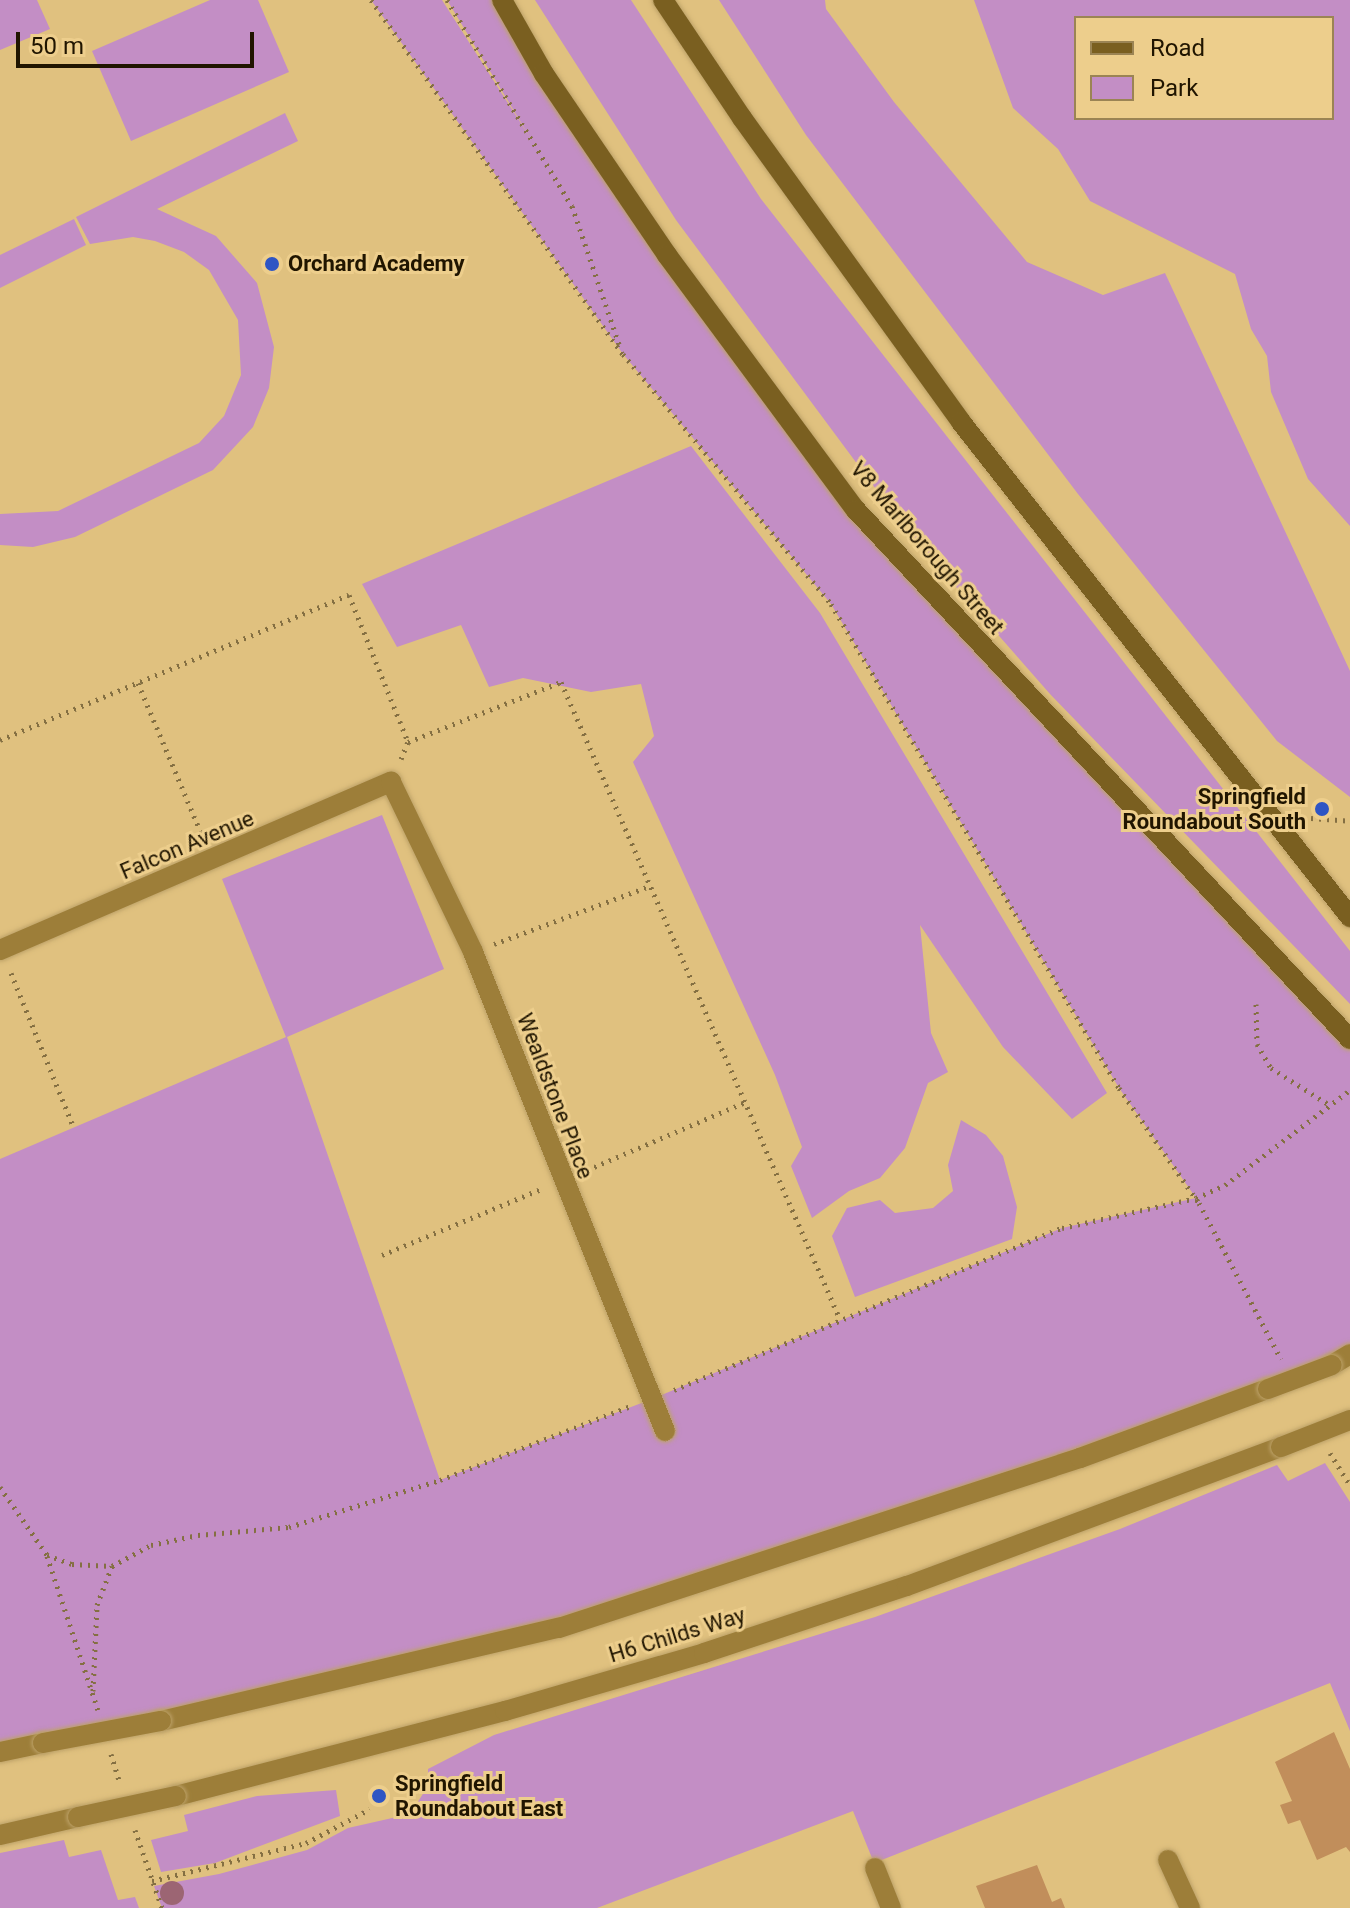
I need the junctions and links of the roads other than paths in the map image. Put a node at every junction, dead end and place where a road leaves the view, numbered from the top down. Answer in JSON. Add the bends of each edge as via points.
{"nodes":[{"id":1,"x":502,"y":0,"type":"edge"},
{"id":2,"x":663,"y":0,"type":"edge"},
{"id":3,"x":391,"y":782,"type":"joint"},
{"id":4,"x":1350,"y":917,"type":"edge"},
{"id":5,"x":1,"y":950,"type":"edge"},
{"id":6,"x":1345,"y":1034,"type":"edge"},
{"id":7,"x":1350,"y":1354,"type":"edge"},
{"id":8,"x":1350,"y":1420,"type":"edge"},
{"id":9,"x":665,"y":1431,"type":"dead end"},
{"id":10,"x":0,"y":1752,"type":"edge"},
{"id":11,"x":0,"y":1835,"type":"edge"},
{"id":12,"x":1168,"y":1860,"type":"dead end"},
{"id":13,"x":875,"y":1868,"type":"dead end"},
{"id":14,"x":891,"y":1908,"type":"edge"},
{"id":15,"x":1190,"y":1908,"type":"edge"}],
"edges":[{"from":1,"to":6,"type":"main road","name":"V8 Marlborough Street","via":[[544,74],[667,255],[856,510]]},
{"from":2,"to":4,"type":"main road","via":[[961,422]]},
{"from":3,"to":5,"type":"street","name":"Falcon Avenue"},
{"from":3,"to":9,"type":"street","name":"Wealdstone Place","via":[[473,952]]},
{"from":7,"to":10,"type":"street","name":"H6 Childs Way","bridge":true,"via":[[1080,1458],[559,1628],[161,1721]]},
{"from":8,"to":11,"type":"street","name":"H6 Childs Way","bridge":true,"via":[[907,1586],[704,1653],[176,1796]]},
{"from":12,"to":15,"type":"street"},
{"from":13,"to":14,"type":"street"}]}
